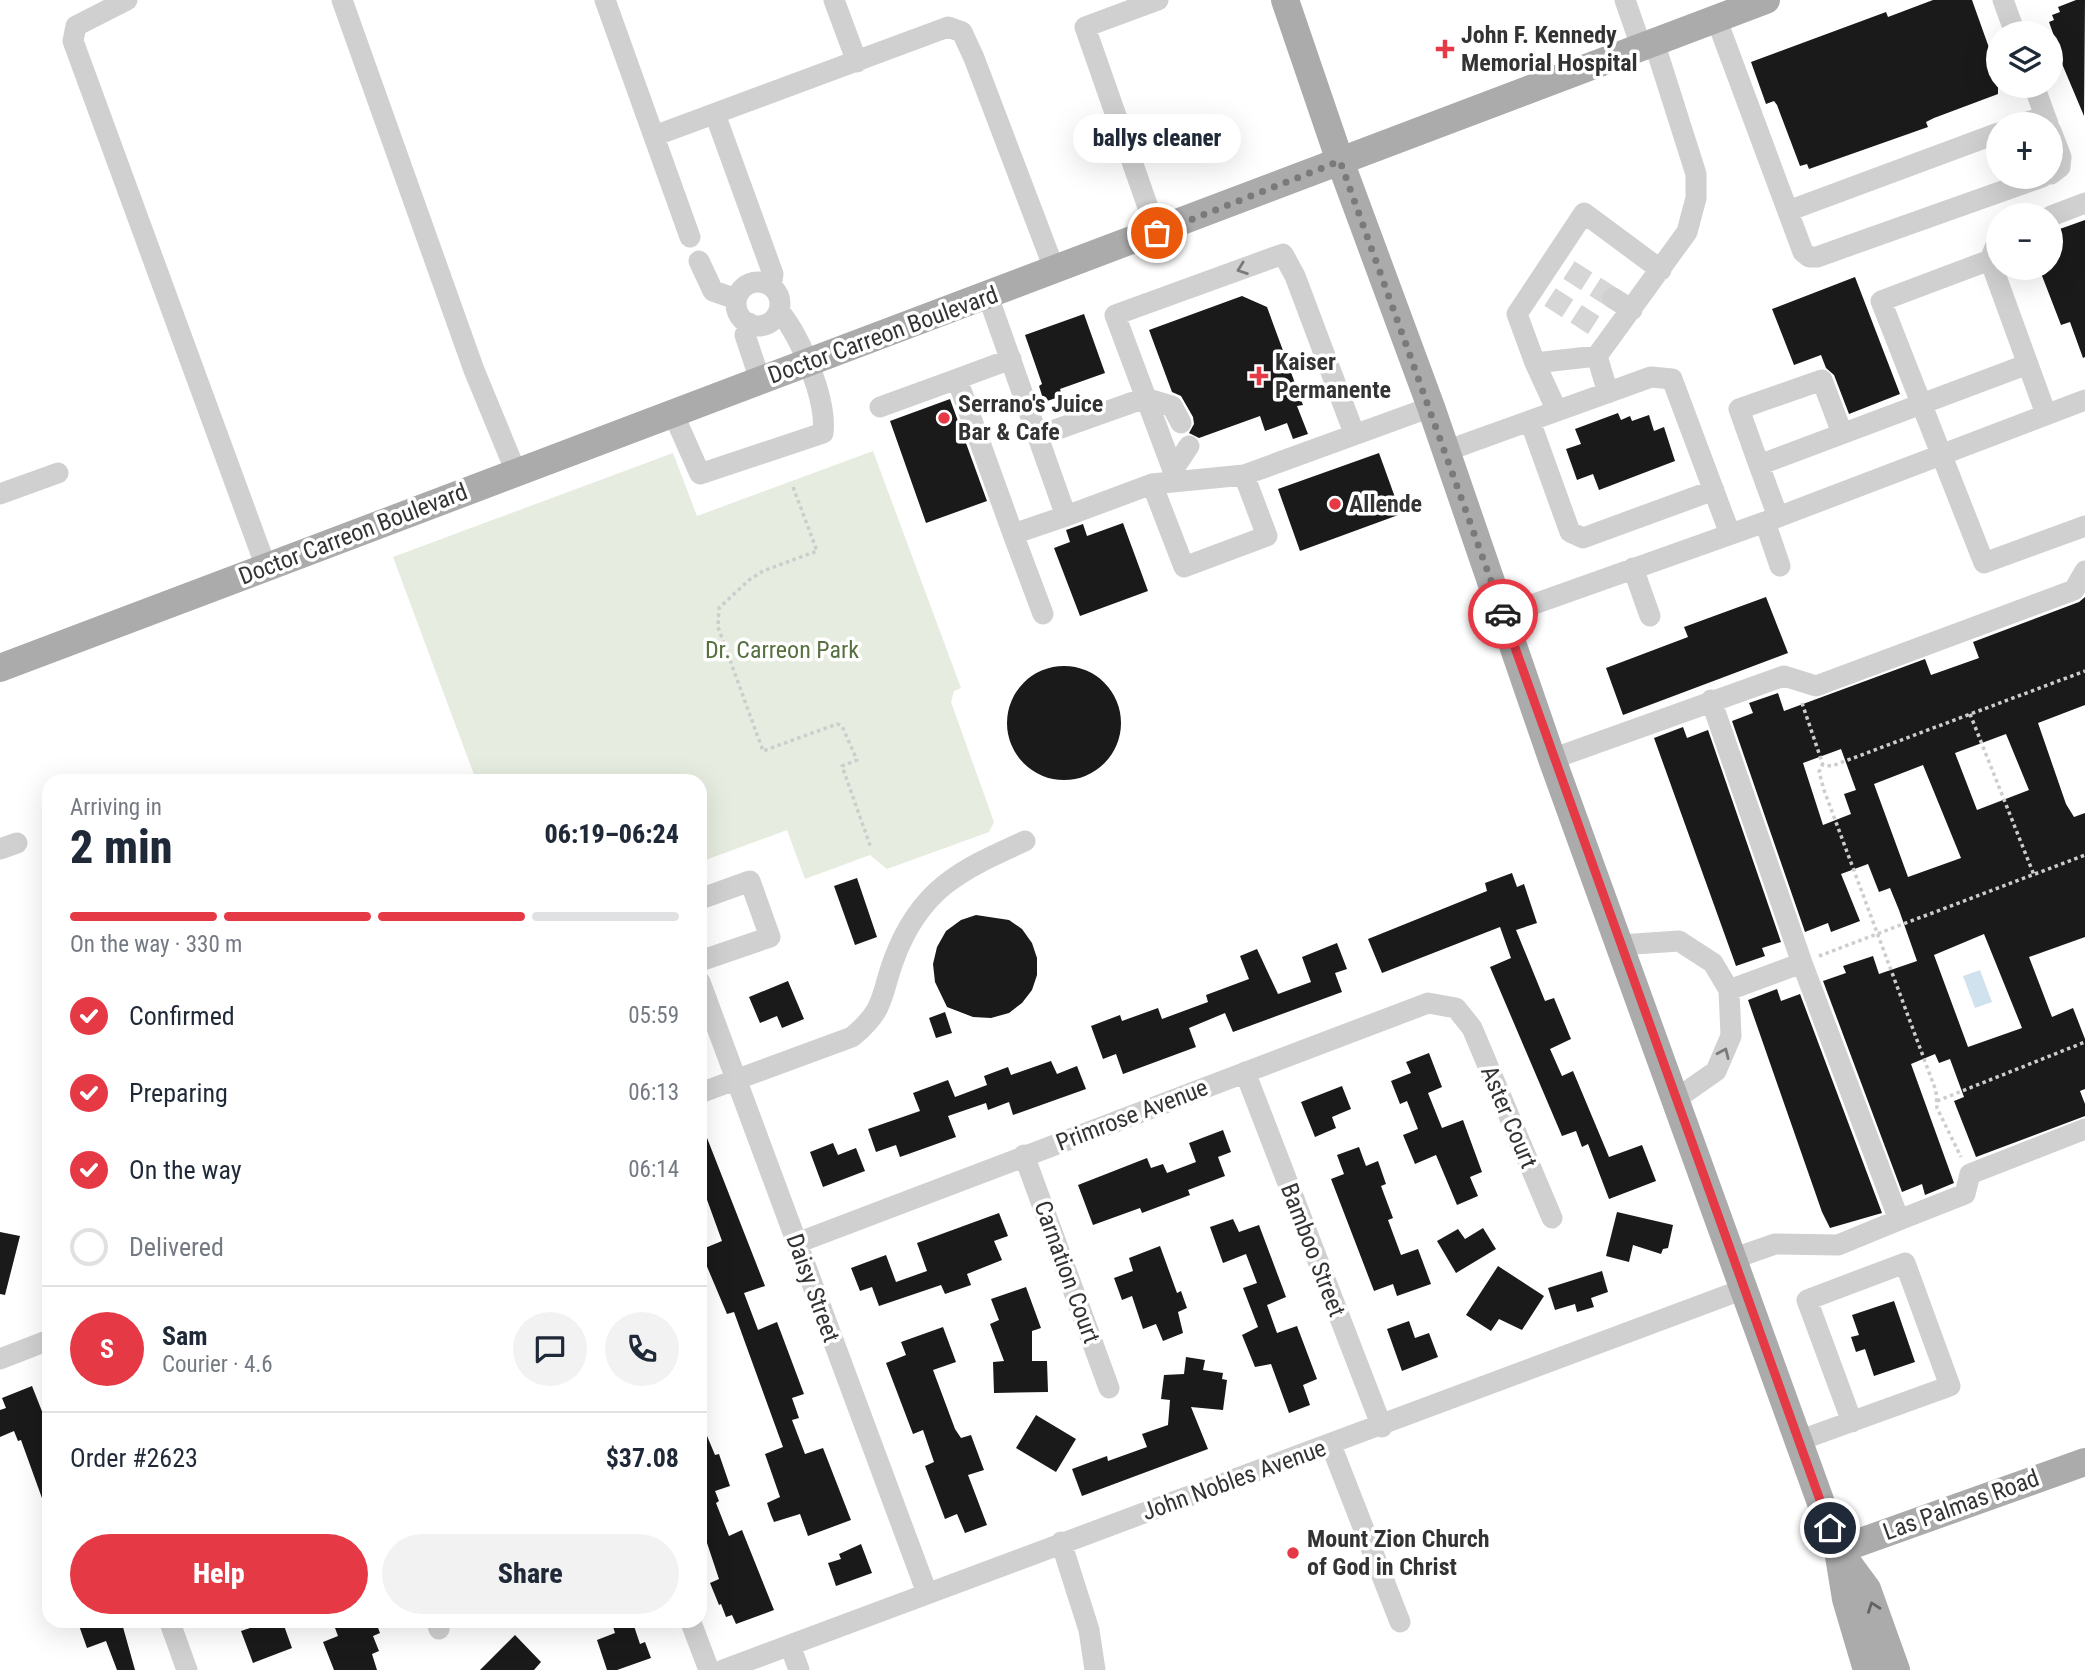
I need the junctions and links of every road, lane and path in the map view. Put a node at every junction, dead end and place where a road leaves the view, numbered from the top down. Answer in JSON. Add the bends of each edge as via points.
{"nodes":[{"id":1,"x":127,"y":0,"type":"edge"},
{"id":2,"x":342,"y":0,"type":"edge"},
{"id":3,"x":605,"y":0,"type":"edge"},
{"id":4,"x":834,"y":0,"type":"edge"},
{"id":5,"x":1158,"y":0,"type":"edge"},
{"id":6,"x":1285,"y":0,"type":"edge"},
{"id":7,"x":1625,"y":0,"type":"edge"},
{"id":8,"x":1766,"y":0,"type":"edge"},
{"id":9,"x":2003,"y":0,"type":"edge"},
{"id":10,"x":1716,"y":18,"type":"junction"},
{"id":11,"x":2011,"y":21,"type":"edge"},
{"id":12,"x":1647,"y":44,"type":"junction"},
{"id":13,"x":857,"y":62,"type":"junction"},
{"id":14,"x":715,"y":114,"type":"junction"},
{"id":15,"x":654,"y":136,"type":"junction"},
{"id":16,"x":1986,"y":137,"type":"edge"},
{"id":17,"x":1340,"y":161,"type":"junction"},
{"id":18,"x":2008,"y":189,"type":"edge"},
{"id":19,"x":2085,"y":203,"type":"edge"},
{"id":20,"x":1788,"y":211,"type":"junction"},
{"id":21,"x":2063,"y":211,"type":"edge"},
{"id":22,"x":1157,"y":233,"type":"junction"},
{"id":23,"x":690,"y":237,"type":"dead end"},
{"id":24,"x":699,"y":261,"type":"dead end"},
{"id":25,"x":1986,"y":262,"type":"edge"},
{"id":26,"x":1661,"y":270,"type":"junction"},
{"id":27,"x":1055,"y":271,"type":"junction"},
{"id":28,"x":1997,"y":280,"type":"edge"},
{"id":29,"x":771,"y":286,"type":"junction"},
{"id":30,"x":988,"y":296,"type":"junction"},
{"id":31,"x":1614,"y":298,"type":"tunnel mouth"},
{"id":32,"x":736,"y":299,"type":"junction"},
{"id":33,"x":1632,"y":310,"type":"junction"},
{"id":34,"x":780,"y":312,"type":"junction"},
{"id":35,"x":749,"y":323,"type":"junction"},
{"id":36,"x":1597,"y":356,"type":"junction"},
{"id":37,"x":1011,"y":359,"type":"junction"},
{"id":38,"x":806,"y":363,"type":"junction"},
{"id":39,"x":1535,"y":363,"type":"junction"},
{"id":40,"x":2028,"y":363,"type":"junction"},
{"id":41,"x":957,"y":379,"type":"junction"},
{"id":42,"x":760,"y":380,"type":"junction"},
{"id":43,"x":1608,"y":393,"type":"junction"},
{"id":44,"x":1145,"y":398,"type":"junction"},
{"id":45,"x":2085,"y":400,"type":"edge"},
{"id":46,"x":1920,"y":404,"type":"junction"},
{"id":47,"x":880,"y":407,"type":"dead end"},
{"id":48,"x":1431,"y":407,"type":"junction"},
{"id":49,"x":1557,"y":411,"type":"junction"},
{"id":50,"x":673,"y":413,"type":"junction"},
{"id":51,"x":2046,"y":414,"type":"junction"},
{"id":52,"x":1530,"y":421,"type":"junction"},
{"id":53,"x":1181,"y":423,"type":"dead end"},
{"id":54,"x":1354,"y":433,"type":"junction"},
{"id":55,"x":1842,"y":433,"type":"junction"},
{"id":56,"x":1038,"y":436,"type":"junction"},
{"id":57,"x":1189,"y":446,"type":"dead end"},
{"id":58,"x":1446,"y":451,"type":"junction"},
{"id":59,"x":1941,"y":455,"type":"junction"},
{"id":60,"x":1759,"y":465,"type":"junction"},
{"id":61,"x":516,"y":472,"type":"junction"},
{"id":62,"x":58,"y":473,"type":"dead end"},
{"id":63,"x":1244,"y":475,"type":"junction"},
{"id":64,"x":1175,"y":476,"type":"junction"},
{"id":65,"x":1152,"y":484,"type":"junction"},
{"id":66,"x":793,"y":487,"type":"dead end"},
{"id":67,"x":1714,"y":490,"type":"junction"},
{"id":68,"x":0,"y":494,"type":"edge"},
{"id":69,"x":1066,"y":516,"type":"junction"},
{"id":70,"x":1771,"y":519,"type":"junction"},
{"id":71,"x":2085,"y":526,"type":"edge"},
{"id":72,"x":1013,"y":534,"type":"junction"},
{"id":73,"x":1730,"y":534,"type":"junction"},
{"id":74,"x":1780,"y":566,"type":"dead end"},
{"id":75,"x":266,"y":567,"type":"junction"},
{"id":76,"x":1633,"y":568,"type":"junction"},
{"id":77,"x":2085,"y":571,"type":"edge"},
{"id":78,"x":1043,"y":614,"type":"dead end"},
{"id":79,"x":1503,"y":615,"type":"junction"},
{"id":80,"x":1650,"y":616,"type":"dead end"},
{"id":81,"x":0,"y":668,"type":"edge"},
{"id":82,"x":2085,"y":671,"type":"edge"},
{"id":83,"x":1793,"y":679,"type":"junction"},
{"id":84,"x":1711,"y":700,"type":"junction"},
{"id":85,"x":1970,"y":714,"type":"junction"},
{"id":86,"x":1552,"y":759,"type":"junction"},
{"id":87,"x":1823,"y":763,"type":"junction"},
{"id":88,"x":1025,"y":841,"type":"dead end"},
{"id":89,"x":871,"y":848,"type":"dead end"},
{"id":90,"x":2085,"y":855,"type":"edge"},
{"id":91,"x":2034,"y":875,"type":"junction"},
{"id":92,"x":707,"y":896,"type":"edge"},
{"id":93,"x":1877,"y":934,"type":"junction"},
{"id":94,"x":1620,"y":945,"type":"junction"},
{"id":95,"x":707,"y":959,"type":"edge"},
{"id":96,"x":1802,"y":962,"type":"junction"},
{"id":97,"x":1729,"y":990,"type":"junction"},
{"id":98,"x":707,"y":1001,"type":"edge"},
{"id":99,"x":1466,"y":1017,"type":"joint"},
{"id":100,"x":2085,"y":1042,"type":"edge"},
{"id":101,"x":1245,"y":1072,"type":"junction"},
{"id":102,"x":736,"y":1079,"type":"junction"},
{"id":103,"x":707,"y":1090,"type":"edge"},
{"id":104,"x":1676,"y":1099,"type":"junction"},
{"id":105,"x":1937,"y":1101,"type":"junction"},
{"id":106,"x":2085,"y":1129,"type":"edge"},
{"id":107,"x":1024,"y":1156,"type":"junction"},
{"id":108,"x":1970,"y":1174,"type":"junction"},
{"id":109,"x":1552,"y":1218,"type":"dead end"},
{"id":110,"x":1899,"y":1220,"type":"junction"},
{"id":111,"x":797,"y":1243,"type":"junction"},
{"id":112,"x":1732,"y":1259,"type":"junction"},
{"id":113,"x":1744,"y":1289,"type":"junction"},
{"id":114,"x":42,"y":1343,"type":"edge"},
{"id":115,"x":0,"y":1359,"type":"edge"},
{"id":116,"x":1109,"y":1388,"type":"dead end"},
{"id":117,"x":1852,"y":1422,"type":"junction"},
{"id":118,"x":1382,"y":1427,"type":"junction"},
{"id":119,"x":1798,"y":1441,"type":"junction"},
{"id":120,"x":1331,"y":1446,"type":"junction"},
{"id":121,"x":2085,"y":1462,"type":"edge"},
{"id":122,"x":1061,"y":1542,"type":"junction"},
{"id":123,"x":1838,"y":1550,"type":"junction"},
{"id":124,"x":927,"y":1593,"type":"junction"},
{"id":125,"x":1400,"y":1622,"type":"dead end"},
{"id":126,"x":172,"y":1628,"type":"edge"},
{"id":127,"x":693,"y":1628,"type":"edge"},
{"id":128,"x":790,"y":1645,"type":"junction"},
{"id":129,"x":187,"y":1670,"type":"edge"},
{"id":130,"x":709,"y":1670,"type":"edge"},
{"id":131,"x":723,"y":1670,"type":"edge"},
{"id":132,"x":799,"y":1670,"type":"edge"},
{"id":133,"x":1095,"y":1670,"type":"edge"},
{"id":134,"x":1867,"y":1670,"type":"edge"},
{"id":135,"x":1896,"y":1670,"type":"edge"}],
"edges":[{"from":1,"to":75,"type":"street","via":[[76,26],[73,41]]},
{"from":2,"to":61,"type":"street","via":[[474,370]]},
{"from":3,"to":15,"type":"street"},
{"from":4,"to":13,"type":"street"},
{"from":5,"to":22,"type":"street","via":[[1085,27]]},
{"from":6,"to":17,"type":"main road"},
{"from":7,"to":12,"type":"street"},
{"from":8,"to":10,"type":"main road","name":"Doctor Carreon Boulevard"},
{"from":9,"to":11,"type":"street"},
{"from":10,"to":12,"type":"main road","name":"Doctor Carreon Boulevard"},
{"from":10,"to":20,"type":"street"},
{"from":12,"to":17,"type":"main road","name":"Doctor Carreon Boulevard"},
{"from":12,"to":26,"type":"street","via":[[1696,174],[1696,198],[1687,232]]},
{"from":13,"to":14,"type":"street"},
{"from":13,"to":27,"type":"street","via":[[948,27],[962,32]]},
{"from":14,"to":15,"type":"street"},
{"from":14,"to":29,"type":"street","via":[[773,274]]},
{"from":15,"to":23,"type":"street"},
{"from":16,"to":20,"type":"street"},
{"from":17,"to":22,"type":"main road","name":"Doctor Carreon Boulevard"},
{"from":17,"to":48,"type":"main road"},
{"from":18,"to":20,"type":"street","via":[[1818,257],[1803,252]]},
{"from":19,"to":21,"type":"street"},
{"from":22,"to":27,"type":"main road","name":"Doctor Carreon Boulevard"},
{"from":24,"to":32,"type":"street","via":[[713,291]]},
{"from":25,"to":46,"type":"street","via":[[1881,301]]},
{"from":26,"to":33,"type":"street"},
{"from":26,"to":39,"type":"street","via":[[1584,213],[1561,264],[1543,291],[1517,314]]},
{"from":27,"to":30,"type":"main road","name":"Doctor Carreon Boulevard"},
{"from":28,"to":40,"type":"street"},
{"from":29,"to":32,"type":"street","via":[[750,283]]},
{"from":29,"to":34,"type":"street","via":[[780,298]]},
{"from":30,"to":37,"type":"street"},
{"from":30,"to":38,"type":"main road","name":"Doctor Carreon Boulevard"},
{"from":31,"to":33,"type":"street"},
{"from":32,"to":35,"type":"street","via":[[738,313]]},
{"from":33,"to":36,"type":"street","via":[[1603,332]]},
{"from":34,"to":35,"type":"street","via":[[763,325]]},
{"from":34,"to":38,"type":"street"},
{"from":35,"to":42,"type":"street","via":[[745,335]]},
{"from":36,"to":39,"type":"street"},
{"from":36,"to":43,"type":"street"},
{"from":37,"to":41,"type":"street"},
{"from":37,"to":56,"type":"street"},
{"from":38,"to":42,"type":"main road","name":"Doctor Carreon Boulevard"},
{"from":38,"to":50,"type":"street","via":[[825,415],[822,433],[701,474]]},
{"from":39,"to":49,"type":"street"},
{"from":40,"to":46,"type":"street"},
{"from":40,"to":51,"type":"street"},
{"from":41,"to":47,"type":"street"},
{"from":41,"to":72,"type":"street"},
{"from":42,"to":50,"type":"main road","name":"Doctor Carreon Boulevard"},
{"from":43,"to":49,"type":"street"},
{"from":43,"to":67,"type":"street","via":[[1651,377],[1672,379]]},
{"from":44,"to":53,"type":"street","via":[[1172,406]]},
{"from":54,"to":44,"type":"street","one_way":true,"via":[[1283,254],[1115,316]]},
{"from":44,"to":56,"type":"street"},
{"from":44,"to":64,"type":"street"},
{"from":45,"to":51,"type":"street"},
{"from":46,"to":55,"type":"street"},
{"from":46,"to":59,"type":"street"},
{"from":48,"to":54,"type":"street"},
{"from":48,"to":58,"type":"main road"},
{"from":49,"to":52,"type":"street"},
{"from":50,"to":61,"type":"main road","name":"Doctor Carreon Boulevard"},
{"from":51,"to":59,"type":"street"},
{"from":52,"to":58,"type":"street"},
{"from":52,"to":67,"type":"street","via":[[1570,532],[1583,537]]},
{"from":54,"to":63,"type":"street"},
{"from":55,"to":60,"type":"street"},
{"from":55,"to":60,"type":"street","via":[[1822,380],[1739,410]]},
{"from":56,"to":69,"type":"street"},
{"from":57,"to":64,"type":"street"},
{"from":58,"to":79,"type":"main road"},
{"from":59,"to":70,"type":"street"},
{"from":59,"to":71,"type":"street","via":[[1984,563]]},
{"from":60,"to":70,"type":"street"},
{"from":61,"to":75,"type":"main road","name":"Doctor Carreon Boulevard"},
{"from":62,"to":68,"type":"street"},
{"from":63,"to":64,"type":"street"},
{"from":63,"to":65,"type":"street","via":[[1267,536],[1184,567]]},
{"from":64,"to":65,"type":"street"},
{"from":65,"to":69,"type":"street"},
{"from":66,"to":89,"type":"path","via":[[817,551],[749,580],[719,608],[718,626],[764,751],[842,726],[857,760],[842,766]]},
{"from":67,"to":73,"type":"street"},
{"from":69,"to":72,"type":"street"},
{"from":70,"to":73,"type":"street"},
{"from":70,"to":74,"type":"street"},
{"from":72,"to":78,"type":"street"},
{"from":73,"to":76,"type":"street"},
{"from":75,"to":81,"type":"main road","name":"Doctor Carreon Boulevard"},
{"from":76,"to":79,"type":"street"},
{"from":76,"to":80,"type":"street"},
{"from":77,"to":83,"type":"street","via":[[2074,590],[1816,686]]},
{"from":79,"to":86,"type":"main road"},
{"from":82,"to":85,"type":"path"},
{"from":83,"to":84,"type":"street","via":[[1784,676]]},
{"from":83,"to":87,"type":"path"},
{"from":84,"to":86,"type":"street"},
{"from":84,"to":96,"type":"street"},
{"from":85,"to":87,"type":"path","via":[[1832,766]]},
{"from":85,"to":91,"type":"path"},
{"from":86,"to":94,"type":"main road"},
{"from":87,"to":93,"type":"path","via":[[1819,772],[1824,790]]},
{"from":88,"to":102,"type":"street","via":[[983,860],[922,903],[905,931],[884,1000],[870,1023],[852,1037]]},
{"from":90,"to":91,"type":"path"},
{"from":91,"to":93,"type":"path"},
{"from":92,"to":95,"type":"street","via":[[750,881],[770,937]]},
{"from":93,"to":96,"type":"path"},
{"from":93,"to":105,"type":"path"},
{"from":94,"to":97,"type":"street","via":[[1679,941],[1713,963]]},
{"from":94,"to":104,"type":"main road"},
{"from":96,"to":97,"type":"street"},
{"from":96,"to":110,"type":"street"},
{"from":104,"to":97,"type":"street","one_way":true,"via":[[1716,1071],[1731,1036]]},
{"from":98,"to":102,"type":"street","name":"Daisy Street"},
{"from":99,"to":101,"type":"street","name":"Primrose Avenue","via":[[1456,1008],[1428,1003]]},
{"from":99,"to":109,"type":"street","name":"Aster Court"},
{"from":100,"to":105,"type":"path"},
{"from":101,"to":107,"type":"street","name":"Primrose Avenue"},
{"from":101,"to":118,"type":"street","name":"Bamboo Street"},
{"from":102,"to":103,"type":"street"},
{"from":102,"to":111,"type":"street","name":"Daisy Street"},
{"from":104,"to":112,"type":"main road"},
{"from":105,"to":108,"type":"path"},
{"from":106,"to":108,"type":"street"},
{"from":107,"to":111,"type":"street","name":"Primrose Avenue"},
{"from":107,"to":116,"type":"street","name":"Carnation Court"},
{"from":108,"to":110,"type":"street","via":[[1965,1194]]},
{"from":110,"to":112,"type":"street","via":[[1838,1245],[1775,1244]]},
{"from":111,"to":124,"type":"street","name":"Daisy Street"},
{"from":112,"to":113,"type":"main road"},
{"from":113,"to":118,"type":"street","name":"John Nobles Avenue"},
{"from":113,"to":119,"type":"main road"},
{"from":114,"to":115,"type":"street"},
{"from":117,"to":117,"type":"street","via":[[1950,1386],[1905,1263],[1807,1300]]},
{"from":117,"to":119,"type":"street"},
{"from":118,"to":120,"type":"street","name":"John Nobles Avenue"},
{"from":119,"to":123,"type":"main road"},
{"from":120,"to":122,"type":"street","name":"John Nobles Avenue"},
{"from":120,"to":125,"type":"street"},
{"from":121,"to":123,"type":"main road","name":"Las Palmas Road"},
{"from":122,"to":124,"type":"street","name":"John Nobles Avenue"},
{"from":122,"to":133,"type":"street","via":[[1089,1630]]},
{"from":123,"to":134,"type":"main road","via":[[1846,1599]]},
{"from":135,"to":123,"type":"main road","one_way":true,"via":[[1867,1589]]},
{"from":124,"to":128,"type":"street","name":"John Nobles Avenue"},
{"from":126,"to":129,"type":"street"},
{"from":127,"to":130,"type":"street"},
{"from":128,"to":131,"type":"street","name":"John Nobles Avenue"},
{"from":128,"to":132,"type":"street"}]}
